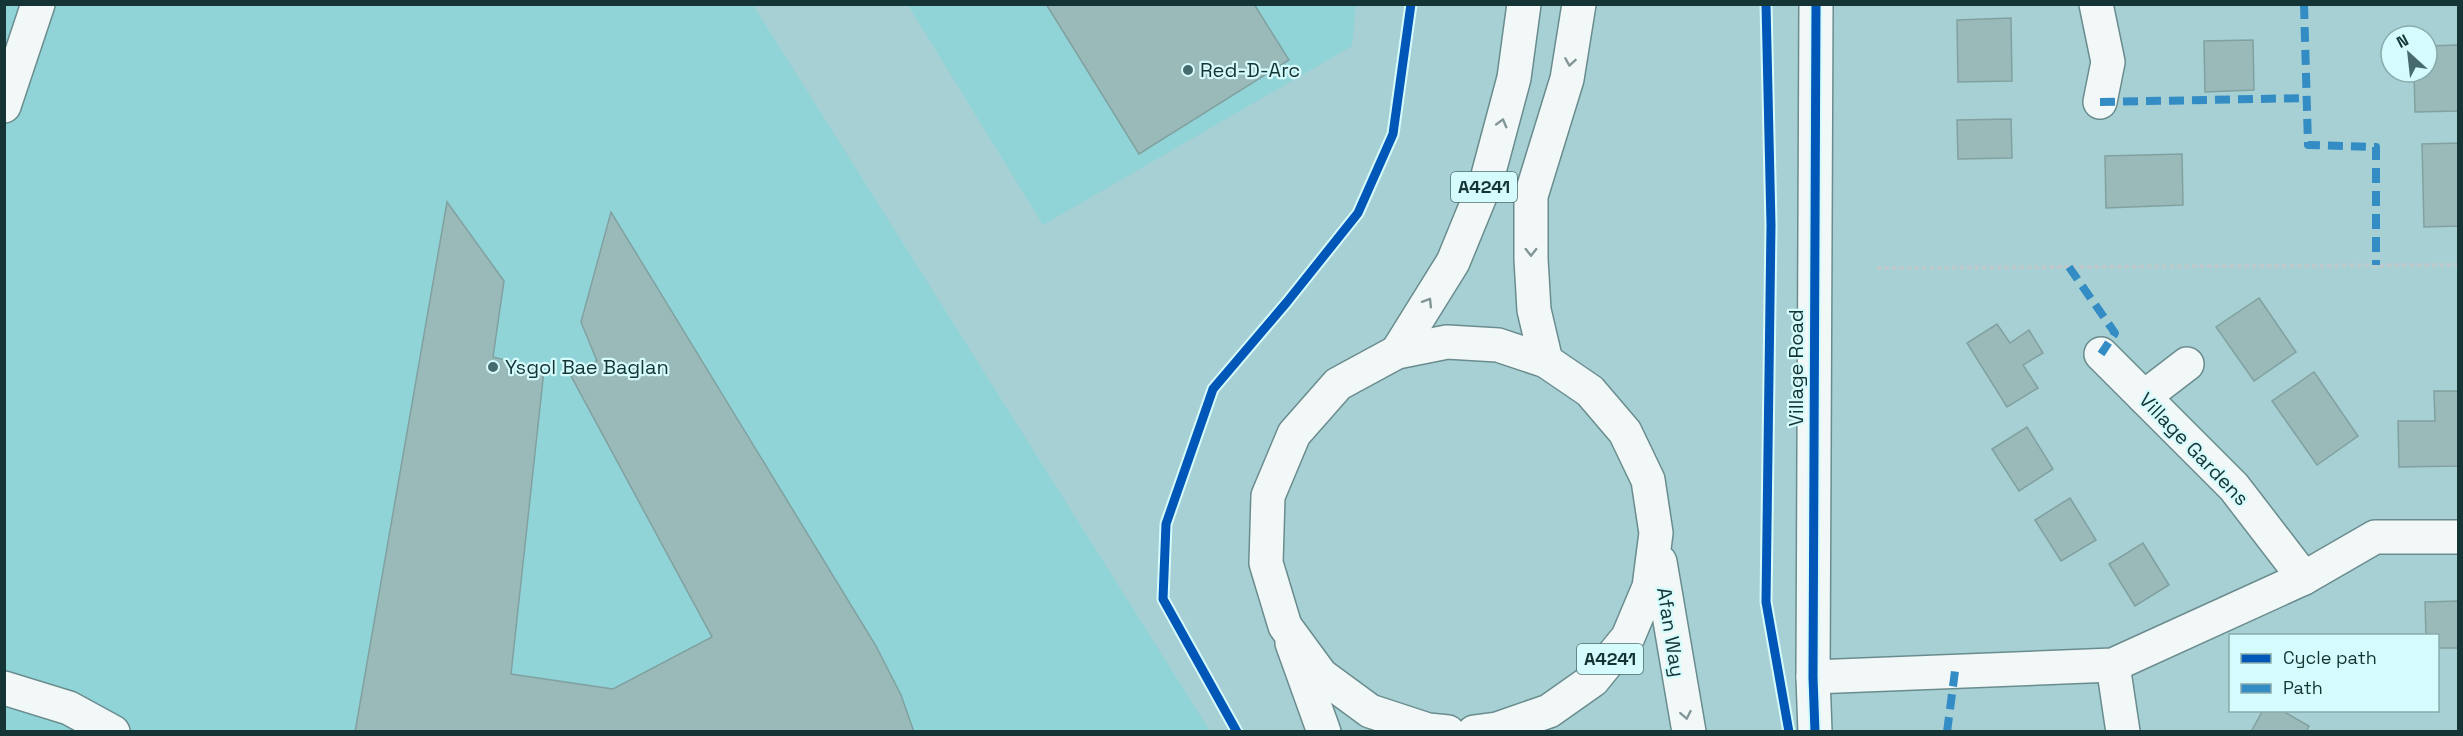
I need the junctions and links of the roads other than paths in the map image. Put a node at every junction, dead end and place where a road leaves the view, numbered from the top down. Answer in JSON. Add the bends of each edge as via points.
{"nodes":[{"id":1,"x":38,"y":4,"type":"edge"},
{"id":2,"x":1524,"y":4,"type":"edge"},
{"id":3,"x":1579,"y":4,"type":"edge"},
{"id":4,"x":1816,"y":4,"type":"edge"},
{"id":5,"x":2096,"y":4,"type":"edge"},
{"id":6,"x":2100,"y":102,"type":"dead end"},
{"id":7,"x":4,"y":106,"type":"edge"},
{"id":8,"x":1397,"y":352,"type":"junction"},
{"id":9,"x":2102,"y":354,"type":"dead end"},
{"id":10,"x":1546,"y":361,"type":"junction"},
{"id":11,"x":2187,"y":364,"type":"dead end"},
{"id":12,"x":2144,"y":397,"type":"junction"},
{"id":13,"x":1656,"y":533,"type":"junction"},
{"id":14,"x":2458,"y":537,"type":"edge"},
{"id":15,"x":2304,"y":578,"type":"junction"},
{"id":16,"x":1285,"y":626,"type":"junction"},
{"id":17,"x":2113,"y":665,"type":"junction"},
{"id":18,"x":1813,"y":676,"type":"junction"},
{"id":19,"x":4,"y":688,"type":"edge"},
{"id":20,"x":1434,"y":731,"type":"edge"},
{"id":21,"x":1493,"y":731,"type":"edge"},
{"id":22,"x":113,"y":732,"type":"edge"},
{"id":23,"x":1324,"y":732,"type":"edge"},
{"id":24,"x":1689,"y":732,"type":"edge"},
{"id":25,"x":1815,"y":732,"type":"edge"},
{"id":26,"x":2124,"y":732,"type":"edge"}],
"edges":[{"from":1,"to":7,"type":"main road"},
{"from":8,"to":2,"type":"main road","number":"A4241","one_way":true,"via":[[1453,262],[1487,179],[1514,78]]},
{"from":3,"to":10,"type":"main road","number":"A4241","one_way":true,"via":[[1567,79],[1531,196],[1534,310]]},
{"from":4,"to":18,"type":"main road","name":"Village Road"},
{"from":5,"to":6,"type":"main road","via":[[2108,62]]},
{"from":8,"to":10,"type":"main road","number":"A4241","via":[[1447,342],[1498,345]]},
{"from":8,"to":16,"type":"main road","number":"A4241","via":[[1338,384],[1294,434],[1285,454],[1268,496],[1266,562]]},
{"from":9,"to":12,"type":"main road","name":"Village Gardens"},
{"from":10,"to":13,"type":"main road","number":"A4241","via":[[1590,391],[1625,432],[1648,480]]},
{"from":11,"to":12,"type":"main road"},
{"from":12,"to":15,"type":"main road","name":"Village Gardens","via":[[2234,487]]},
{"from":13,"to":21,"type":"main road","number":"A4241","via":[[1649,587],[1628,637],[1593,680],[1549,711]]},
{"from":13,"to":24,"type":"main road","name":"Afan Way","number":"A4241","one_way":true},
{"from":14,"to":15,"type":"main road","via":[[2375,537]]},
{"from":15,"to":17,"type":"main road"},
{"from":16,"to":20,"type":"main road","number":"A4241","via":[[1321,675],[1370,711]]},
{"from":16,"to":23,"type":"main road"},
{"from":17,"to":18,"type":"main road"},
{"from":17,"to":26,"type":"main road"},
{"from":18,"to":25,"type":"main road","name":"Village Road"},
{"from":19,"to":22,"type":"main road","via":[[69,708]]}]}
